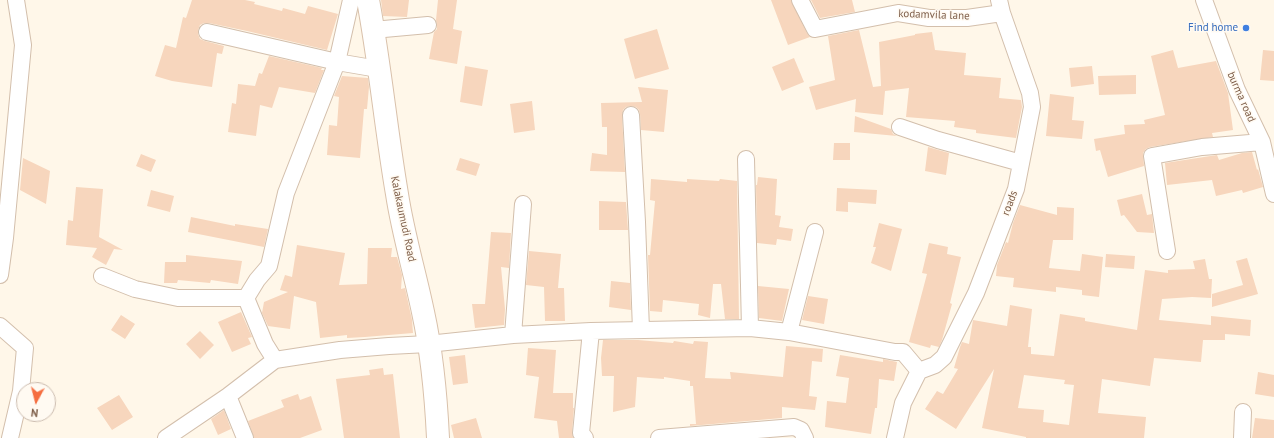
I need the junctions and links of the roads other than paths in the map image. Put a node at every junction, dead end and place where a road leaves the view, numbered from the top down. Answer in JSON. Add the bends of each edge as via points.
{"nodes":[{"id":1,"x":16,"y":0,"type":"edge"},
{"id":2,"x":351,"y":0,"type":"edge"},
{"id":3,"x":368,"y":0,"type":"edge"},
{"id":4,"x":800,"y":0,"type":"edge"},
{"id":5,"x":1204,"y":0,"type":"edge"},
{"id":6,"x":1000,"y":6,"type":"edge"},
{"id":7,"x":428,"y":25,"type":"dead end"},
{"id":8,"x":373,"y":30,"type":"junction"},
{"id":9,"x":207,"y":32,"type":"dead end"},
{"id":10,"x":337,"y":62,"type":"junction"},
{"id":11,"x":378,"y":69,"type":"junction"},
{"id":12,"x":631,"y":115,"type":"dead end"},
{"id":13,"x":900,"y":128,"type":"dead end"},
{"id":14,"x":1262,"y":142,"type":"junction"},
{"id":15,"x":746,"y":159,"type":"dead end"},
{"id":16,"x":1021,"y":163,"type":"junction"},
{"id":17,"x":1274,"y":194,"type":"edge"},
{"id":18,"x":523,"y":204,"type":"dead end"},
{"id":19,"x":815,"y":232,"type":"dead end"},
{"id":20,"x":1167,"y":252,"type":"dead end"},
{"id":21,"x":0,"y":275,"type":"edge"},
{"id":22,"x":102,"y":276,"type":"dead end"},
{"id":23,"x":246,"y":298,"type":"junction"},
{"id":24,"x":0,"y":326,"type":"edge"},
{"id":25,"x":750,"y":328,"type":"junction"},
{"id":26,"x":641,"y":330,"type":"junction"},
{"id":27,"x":591,"y":331,"type":"junction"},
{"id":28,"x":789,"y":332,"type":"junction"},
{"id":29,"x":513,"y":335,"type":"junction"},
{"id":30,"x":428,"y":344,"type":"junction"},
{"id":31,"x":275,"y":360,"type":"junction"},
{"id":32,"x":919,"y":371,"type":"junction"},
{"id":33,"x":228,"y":396,"type":"junction"},
{"id":34,"x":1243,"y":412,"type":"dead end"},
{"id":35,"x":10,"y":438,"type":"edge"},
{"id":36,"x":166,"y":438,"type":"edge"},
{"id":37,"x":245,"y":438,"type":"edge"},
{"id":38,"x":438,"y":438,"type":"edge"},
{"id":39,"x":585,"y":438,"type":"edge"},
{"id":40,"x":659,"y":438,"type":"edge"},
{"id":41,"x":805,"y":438,"type":"edge"},
{"id":42,"x":894,"y":438,"type":"edge"},
{"id":43,"x":1242,"y":438,"type":"edge"}],
"edges":[{"from":1,"to":21,"type":"street","via":[[23,45]]},
{"from":2,"to":10,"type":"street"},
{"from":3,"to":8,"type":"street","name":"Kalakaumudi Road"},
{"from":4,"to":6,"type":"street","name":"kodamvila lane","via":[[815,29],[898,13],[929,18],[967,18]]},
{"from":5,"to":14,"type":"street","name":"burma road","via":[[1237,90]]},
{"from":6,"to":16,"type":"street","name":"roads","via":[[1030,93],[1032,107]]},
{"from":7,"to":8,"type":"street"},
{"from":8,"to":11,"type":"street","name":"Kalakaumudi Road"},
{"from":9,"to":10,"type":"street"},
{"from":10,"to":11,"type":"street"},
{"from":10,"to":23,"type":"street","via":[[286,193],[269,266]]},
{"from":11,"to":30,"type":"street","name":"Kalakaumudi Road","via":[[397,196]]},
{"from":12,"to":26,"type":"street"},
{"from":13,"to":16,"type":"street"},
{"from":14,"to":17,"type":"street","name":"burma road"},
{"from":14,"to":20,"type":"street","via":[[1202,147],[1152,156]]},
{"from":15,"to":25,"type":"street"},
{"from":16,"to":32,"type":"street","name":"roads","via":[[1016,189],[976,294],[944,357],[935,365]]},
{"from":18,"to":29,"type":"street"},
{"from":19,"to":28,"type":"street"},
{"from":22,"to":23,"type":"street","via":[[135,289],[178,298]]},
{"from":23,"to":31,"type":"street","via":[[265,344]]},
{"from":24,"to":35,"type":"street","via":[[24,348],[21,391]]},
{"from":25,"to":26,"type":"street"},
{"from":25,"to":28,"type":"street"},
{"from":26,"to":27,"type":"street"},
{"from":27,"to":29,"type":"street"},
{"from":27,"to":39,"type":"street","via":[[581,433]]},
{"from":28,"to":32,"type":"street","via":[[903,352]]},
{"from":29,"to":30,"type":"street"},
{"from":30,"to":31,"type":"street","via":[[340,350]]},
{"from":30,"to":38,"type":"street","name":"Kalakaumudi Road","via":[[436,400]]},
{"from":31,"to":33,"type":"street"},
{"from":32,"to":42,"type":"street","via":[[903,403]]},
{"from":33,"to":36,"type":"street"},
{"from":33,"to":37,"type":"street"},
{"from":34,"to":43,"type":"street"},
{"from":40,"to":41,"type":"street","via":[[794,427],[801,430]]}]}
